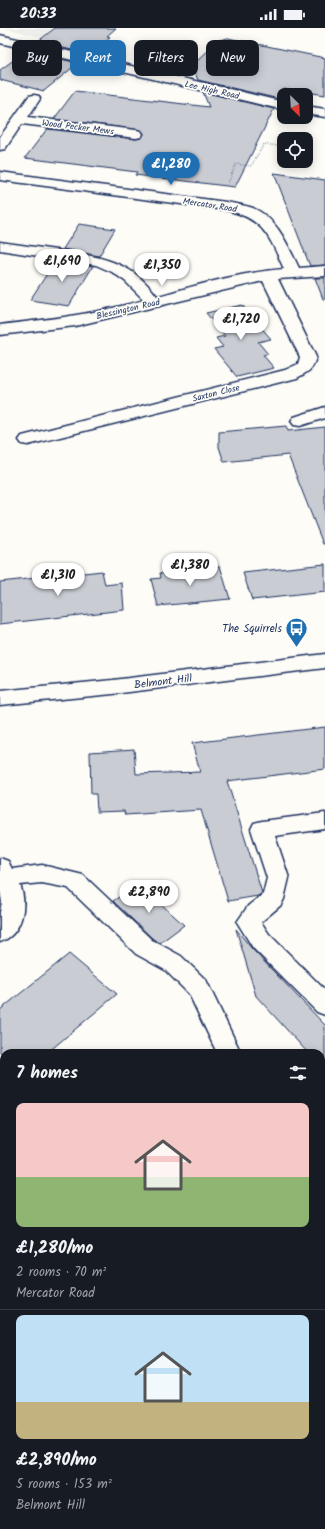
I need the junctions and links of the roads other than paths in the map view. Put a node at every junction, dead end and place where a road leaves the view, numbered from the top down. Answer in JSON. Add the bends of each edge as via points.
{"nodes":[{"id":1,"x":0,"y":39,"type":"edge"},
{"id":2,"x":34,"y":99,"type":"dead end"},
{"id":3,"x":277,"y":105,"type":"edge"},
{"id":4,"x":313,"y":111,"type":"edge"},
{"id":5,"x":325,"y":113,"type":"edge"},
{"id":6,"x":19,"y":120,"type":"junction"},
{"id":7,"x":136,"y":134,"type":"dead end"},
{"id":8,"x":0,"y":146,"type":"edge"},
{"id":9,"x":0,"y":176,"type":"edge"},
{"id":10,"x":0,"y":246,"type":"edge"},
{"id":11,"x":325,"y":271,"type":"edge"},
{"id":12,"x":293,"y":272,"type":"junction"},
{"id":13,"x":268,"y":275,"type":"junction"},
{"id":14,"x":155,"y":303,"type":"junction"},
{"id":15,"x":0,"y":330,"type":"edge"},
{"id":16,"x":325,"y":412,"type":"edge"},
{"id":17,"x":300,"y":421,"type":"dead end"},
{"id":18,"x":28,"y":440,"type":"dead end"},
{"id":19,"x":325,"y":661,"type":"edge"},
{"id":20,"x":0,"y":698,"type":"edge"},
{"id":21,"x":325,"y":821,"type":"edge"},
{"id":22,"x":3,"y":872,"type":"edge"},
{"id":23,"x":0,"y":933,"type":"edge"},
{"id":24,"x":325,"y":1005,"type":"edge"},
{"id":25,"x":227,"y":1049,"type":"edge"}],
"edges":[{"from":1,"to":3,"type":"main road","name":"Lee High Road"},
{"from":2,"to":6,"type":"main road"},
{"from":4,"to":5,"type":"main road"},
{"from":6,"to":7,"type":"main road","name":"Wood Pecker Mews"},
{"from":6,"to":8,"type":"main road"},
{"from":9,"to":12,"type":"main road","name":"Mercator Road","via":[[218,205],[253,213],[266,223],[275,235]]},
{"from":10,"to":14,"type":"lane","via":[[99,261],[113,266],[127,273]]},
{"from":11,"to":12,"type":"main road","name":"Blessington Road"},
{"from":12,"to":13,"type":"main road","name":"Blessington Road"},
{"from":13,"to":14,"type":"main road","name":"Blessington Road"},
{"from":13,"to":18,"type":"main road","name":"Saxton Close","via":[[308,357],[305,367],[291,374]]},
{"from":14,"to":15,"type":"main road","name":"Blessington Road","via":[[75,321]]},
{"from":16,"to":17,"type":"main road"},
{"from":19,"to":20,"type":"main road","name":"Belmont Hill"},
{"from":21,"to":24,"type":"lane","via":[[262,829],[278,878],[273,899],[248,922],[261,941]]},
{"from":22,"to":23,"type":"lane","via":[[13,902],[6,928]]},
{"from":22,"to":25,"type":"lane","via":[[42,874],[75,881],[144,947],[173,963],[198,986]]}]}
